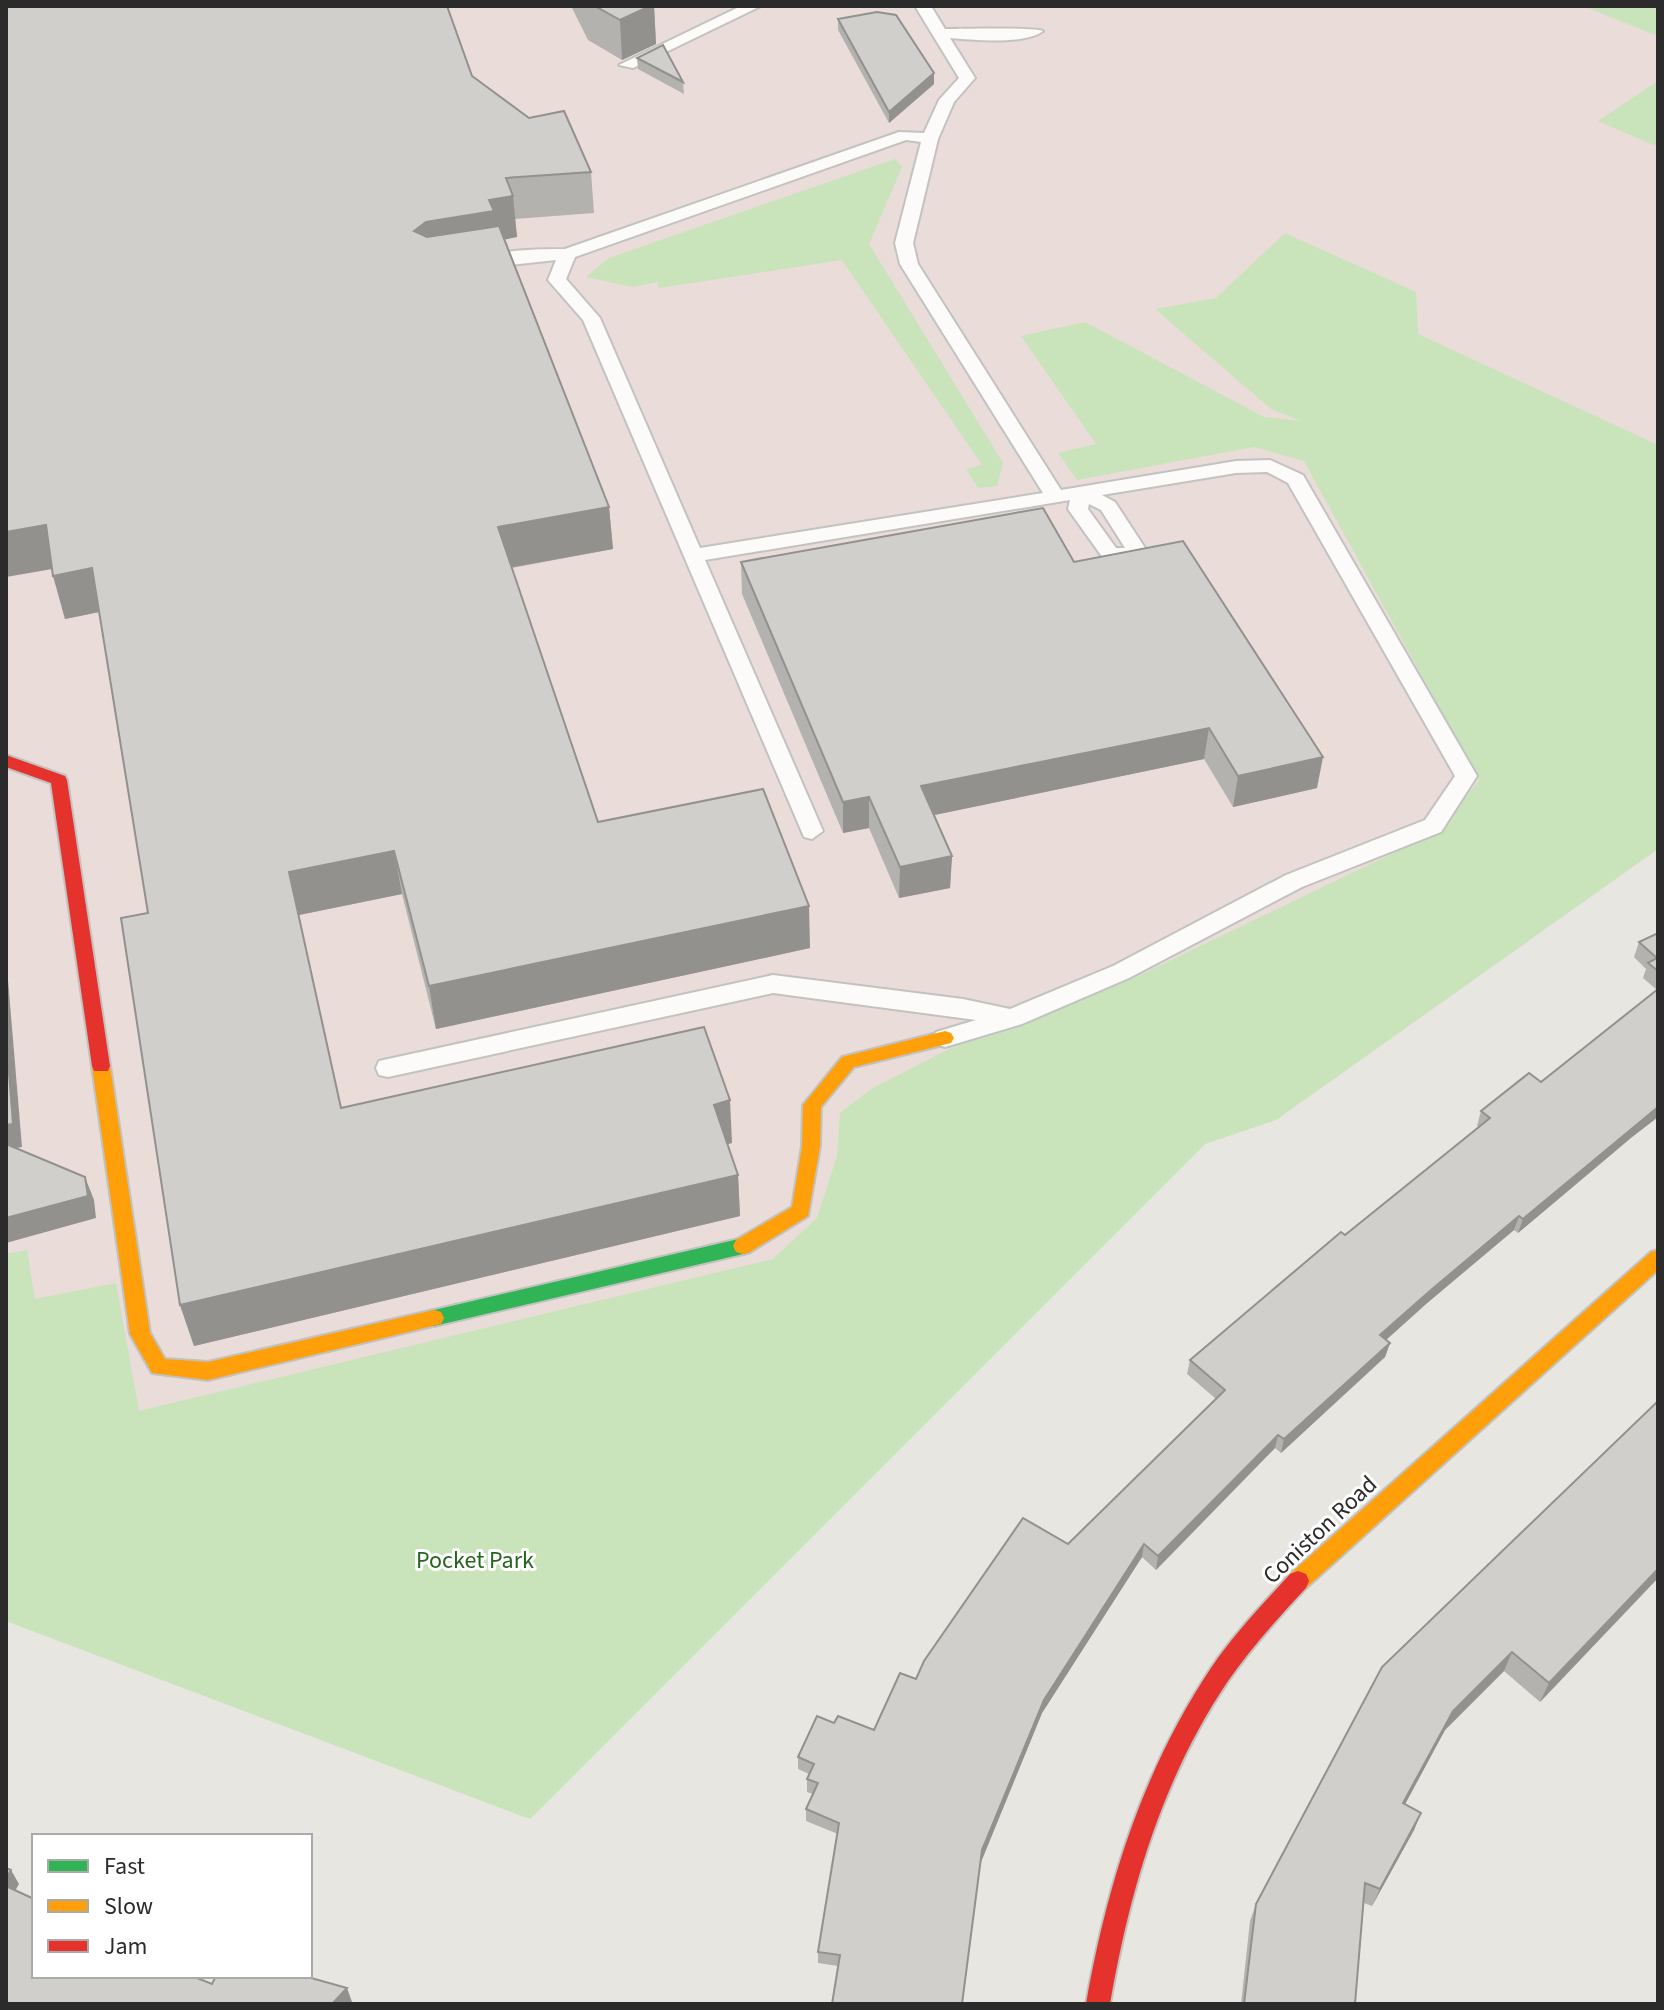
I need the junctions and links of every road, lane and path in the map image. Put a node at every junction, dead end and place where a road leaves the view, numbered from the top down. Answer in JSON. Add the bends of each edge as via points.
{"nodes":[{"id":1,"x":753,"y":6,"type":"edge"},
{"id":2,"x":923,"y":6,"type":"edge"},
{"id":3,"x":1035,"y":31,"type":"dead end"},
{"id":4,"x":941,"y":33,"type":"junction"},
{"id":5,"x":627,"y":65,"type":"edge"},
{"id":6,"x":930,"y":139,"type":"junction"},
{"id":7,"x":567,"y":254,"type":"junction"},
{"id":8,"x":460,"y":267,"type":"edge"},
{"id":9,"x":1055,"y":496,"type":"junction"},
{"id":10,"x":697,"y":555,"type":"junction"},
{"id":11,"x":6,"y":761,"type":"edge"},
{"id":12,"x":812,"y":831,"type":"dead end"},
{"id":13,"x":1013,"y":1018,"type":"junction"},
{"id":14,"x":945,"y":1038,"type":"joint"},
{"id":15,"x":388,"y":1068,"type":"dead end"},
{"id":16,"x":1658,"y":1258,"type":"edge"},
{"id":17,"x":1098,"y":2004,"type":"edge"}],
"edges":[{"from":1,"to":5,"type":"lane"},
{"from":2,"to":4,"type":"lane"},
{"from":3,"to":4,"type":"lane","via":[[994,36]]},
{"from":4,"to":6,"type":"lane","via":[[967,78],[947,100]]},
{"from":6,"to":7,"type":"lane","via":[[905,135]]},
{"from":6,"to":9,"type":"lane","via":[[904,243],[909,264]]},
{"from":7,"to":8,"type":"lane"},
{"from":7,"to":10,"type":"lane","via":[[557,280],[591,318]]},
{"from":9,"to":10,"type":"lane"},
{"from":9,"to":13,"type":"lane","via":[[1236,467],[1270,466],[1296,479],[1466,776],[1433,826],[1294,881],[1121,972]]},
{"from":10,"to":12,"type":"lane"},
{"from":11,"to":14,"type":"street","via":[[59,780],[140,1334],[159,1367],[208,1371],[746,1245],[801,1211],[812,1105],[848,1062]]},
{"from":13,"to":14,"type":"lane"},
{"from":13,"to":15,"type":"lane","via":[[773,984]]},
{"from":16,"to":17,"type":"street","name":"Coniston Road","via":[[1293,1583],[1218,1673],[1165,1766],[1126,1860]]}]}
